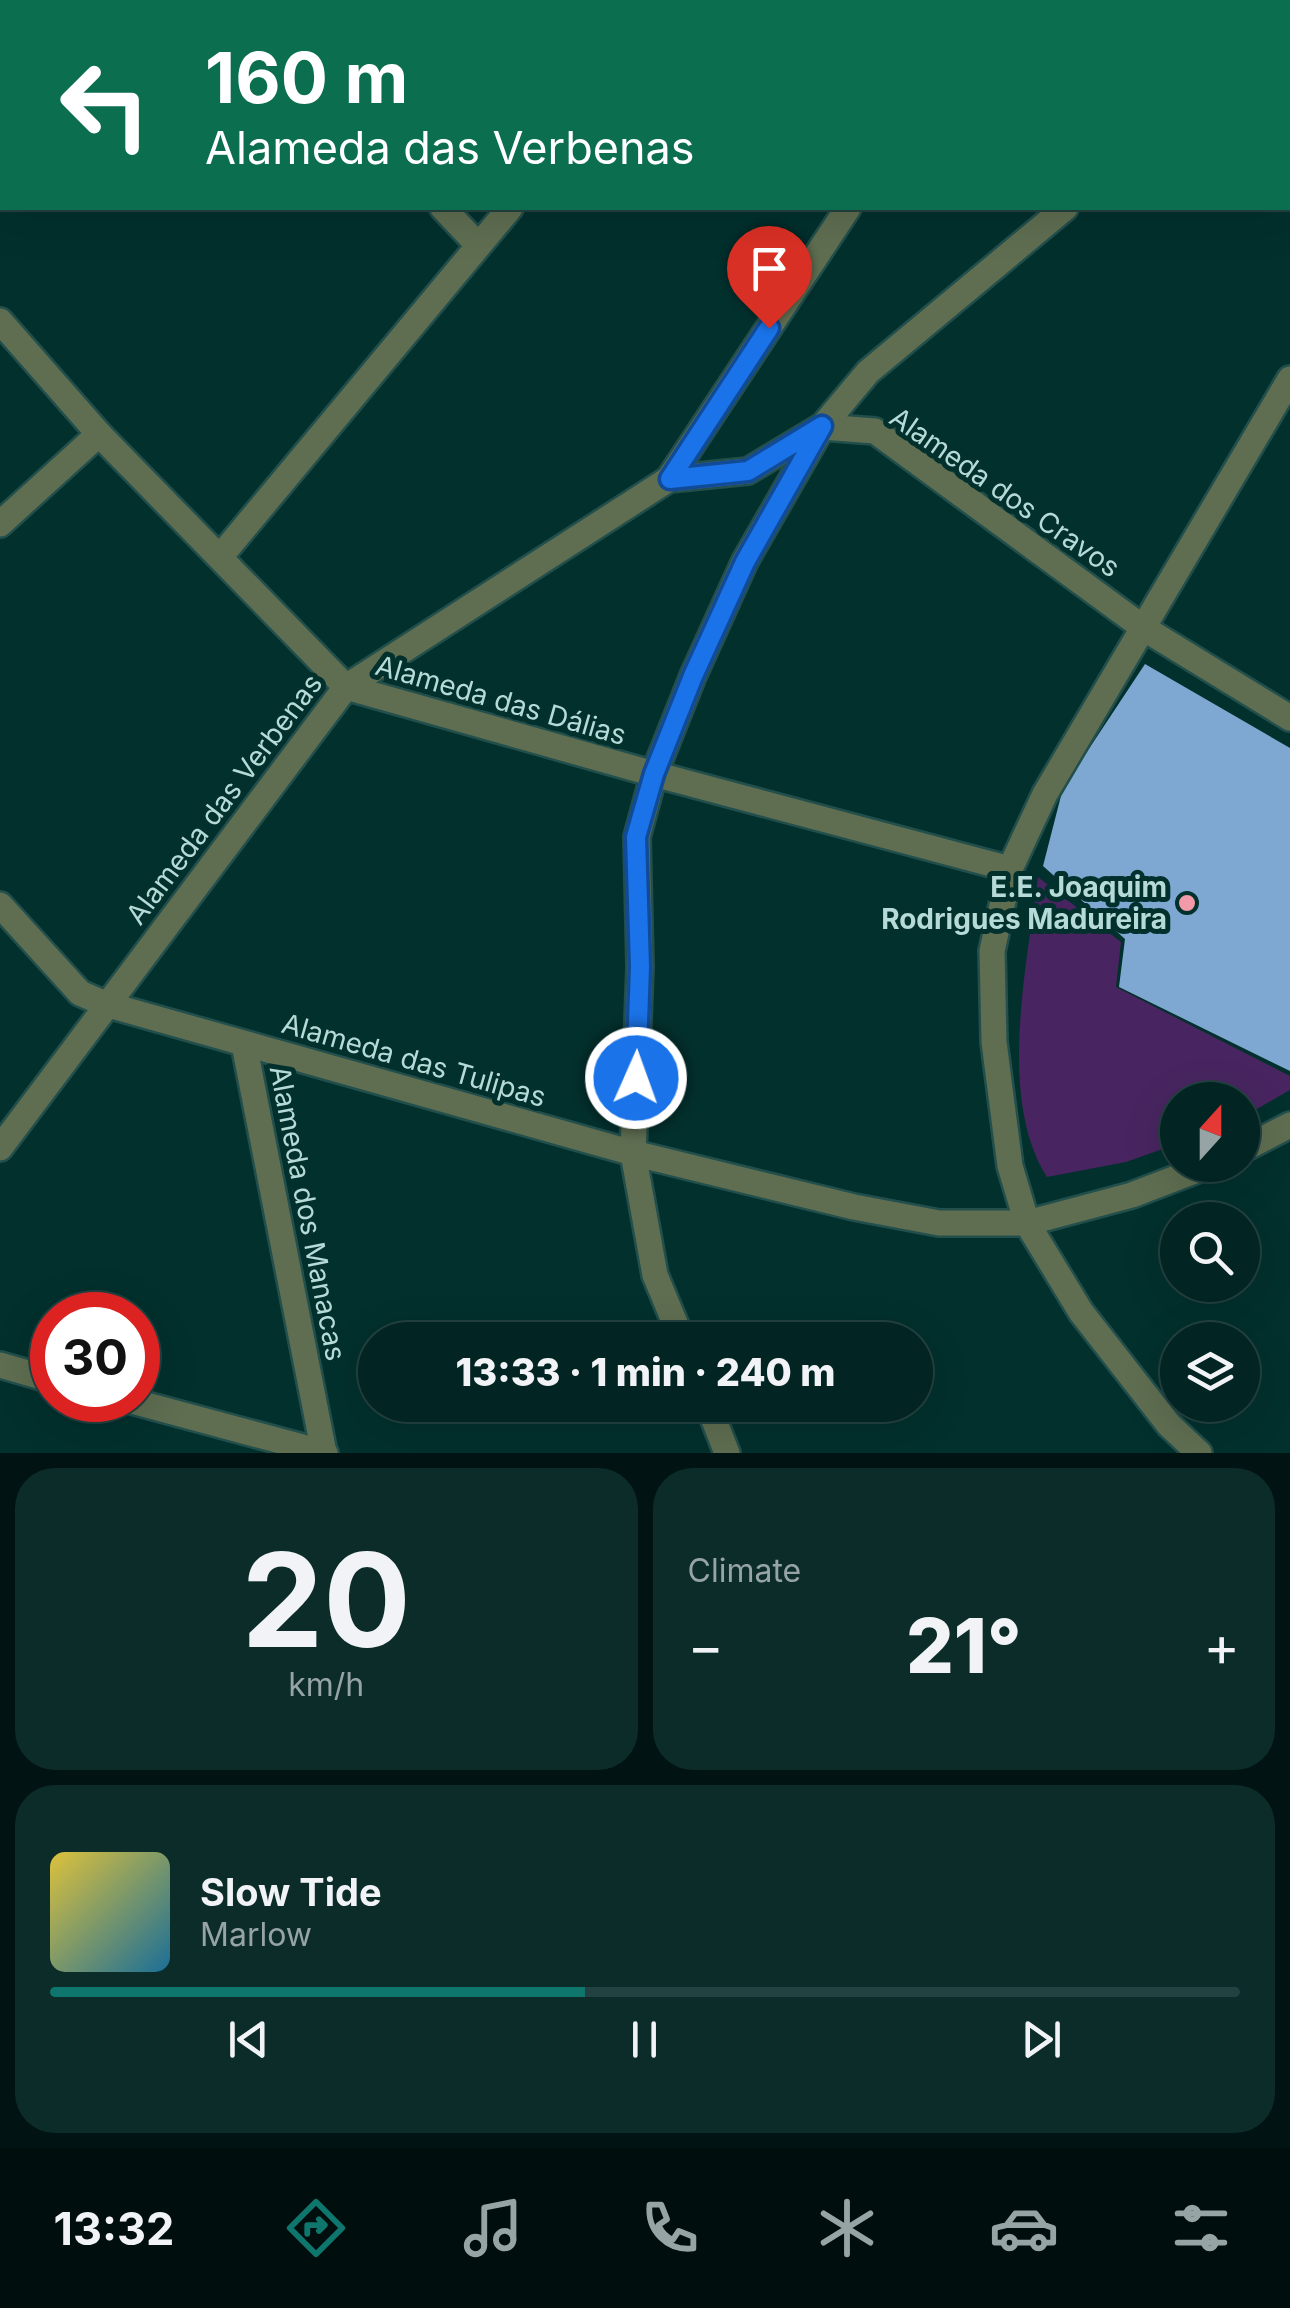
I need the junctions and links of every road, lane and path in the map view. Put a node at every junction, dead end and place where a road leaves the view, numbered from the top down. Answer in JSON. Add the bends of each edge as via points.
{"nodes":[{"id":1,"x":446,"y":210,"type":"edge"},
{"id":2,"x":508,"y":210,"type":"edge"},
{"id":3,"x":847,"y":210,"type":"edge"},
{"id":4,"x":1062,"y":210,"type":"edge"},
{"id":5,"x":478,"y":244,"type":"junction"},
{"id":6,"x":0,"y":321,"type":"edge"},
{"id":7,"x":1290,"y":379,"type":"edge"},
{"id":8,"x":822,"y":426,"type":"junction"},
{"id":9,"x":100,"y":434,"type":"junction"},
{"id":10,"x":670,"y":479,"type":"junction"},
{"id":11,"x":0,"y":524,"type":"edge"},
{"id":12,"x":220,"y":557,"type":"junction"},
{"id":13,"x":1145,"y":629,"type":"junction"},
{"id":14,"x":346,"y":687,"type":"junction"},
{"id":15,"x":1290,"y":718,"type":"edge"},
{"id":16,"x":654,"y":774,"type":"junction"},
{"id":17,"x":1010,"y":869,"type":"junction"},
{"id":18,"x":0,"y":905,"type":"edge"},
{"id":19,"x":105,"y":1004,"type":"junction"},
{"id":20,"x":244,"y":1044,"type":"junction"},
{"id":21,"x":1290,"y":1124,"type":"edge"},
{"id":22,"x":1260,"y":1140,"type":"edge"},
{"id":23,"x":0,"y":1148,"type":"edge"},
{"id":24,"x":633,"y":1153,"type":"junction"},
{"id":25,"x":1167,"y":1182,"type":"edge"},
{"id":26,"x":1028,"y":1223,"type":"junction"},
{"id":27,"x":675,"y":1322,"type":"edge"},
{"id":28,"x":0,"y":1366,"type":"edge"},
{"id":29,"x":30,"y":1374,"type":"edge"},
{"id":30,"x":160,"y":1409,"type":"edge"},
{"id":31,"x":715,"y":1422,"type":"edge"},
{"id":32,"x":1169,"y":1425,"type":"junction"},
{"id":33,"x":324,"y":1453,"type":"edge"},
{"id":34,"x":727,"y":1453,"type":"edge"},
{"id":35,"x":1181,"y":1453,"type":"edge"},
{"id":36,"x":1199,"y":1453,"type":"edge"}],
"edges":[{"from":1,"to":5,"type":"street"},
{"from":2,"to":5,"type":"street"},
{"from":3,"to":10,"type":"street"},
{"from":4,"to":8,"type":"street","via":[[868,372]]},
{"from":5,"to":12,"type":"street"},
{"from":6,"to":9,"type":"street","name":"Alameda das Dálias"},
{"from":7,"to":13,"type":"street"},
{"from":8,"to":10,"type":"street","name":"Alameda das Verbenas","via":[[748,471]]},
{"from":8,"to":13,"type":"street","name":"Alameda dos Cravos","via":[[876,431]]},
{"from":8,"to":16,"type":"street","via":[[745,562]]},
{"from":9,"to":11,"type":"street"},
{"from":9,"to":12,"type":"street","name":"Alameda das Dálias"},
{"from":10,"to":14,"type":"street","name":"Alameda das Verbenas"},
{"from":12,"to":14,"type":"street","name":"Alameda das Dálias"},
{"from":13,"to":15,"type":"street","name":"Alameda dos Cravos"},
{"from":13,"to":17,"type":"street","via":[[1045,794]]},
{"from":14,"to":16,"type":"street","name":"Alameda das Dálias"},
{"from":14,"to":19,"type":"street","name":"Alameda das Verbenas"},
{"from":16,"to":17,"type":"street","name":"Alameda das Dálias"},
{"from":16,"to":24,"type":"street","via":[[636,837],[640,967]]},
{"from":17,"to":26,"type":"street","via":[[992,951],[994,1042],[1010,1166]]},
{"from":18,"to":19,"type":"street","name":"Alameda das Tulipas","via":[[80,993]]},
{"from":19,"to":20,"type":"street","name":"Alameda das Tulipas"},
{"from":19,"to":23,"type":"street","name":"Alameda das Verbenas"},
{"from":20,"to":24,"type":"street","name":"Alameda das Tulipas"},
{"from":20,"to":33,"type":"street","name":"Alameda dos Manacas"},
{"from":21,"to":22,"type":"street"},
{"from":24,"to":26,"type":"street","name":"Alameda das Tulipas","via":[[939,1223]]},
{"from":24,"to":27,"type":"street","via":[[655,1275]]},
{"from":25,"to":26,"type":"street","name":"Alameda das Tulipas"},
{"from":26,"to":32,"type":"street","via":[[1081,1312]]},
{"from":28,"to":29,"type":"street"},
{"from":30,"to":33,"type":"street"},
{"from":31,"to":34,"type":"street"},
{"from":32,"to":35,"type":"street"},
{"from":32,"to":36,"type":"street"}]}
